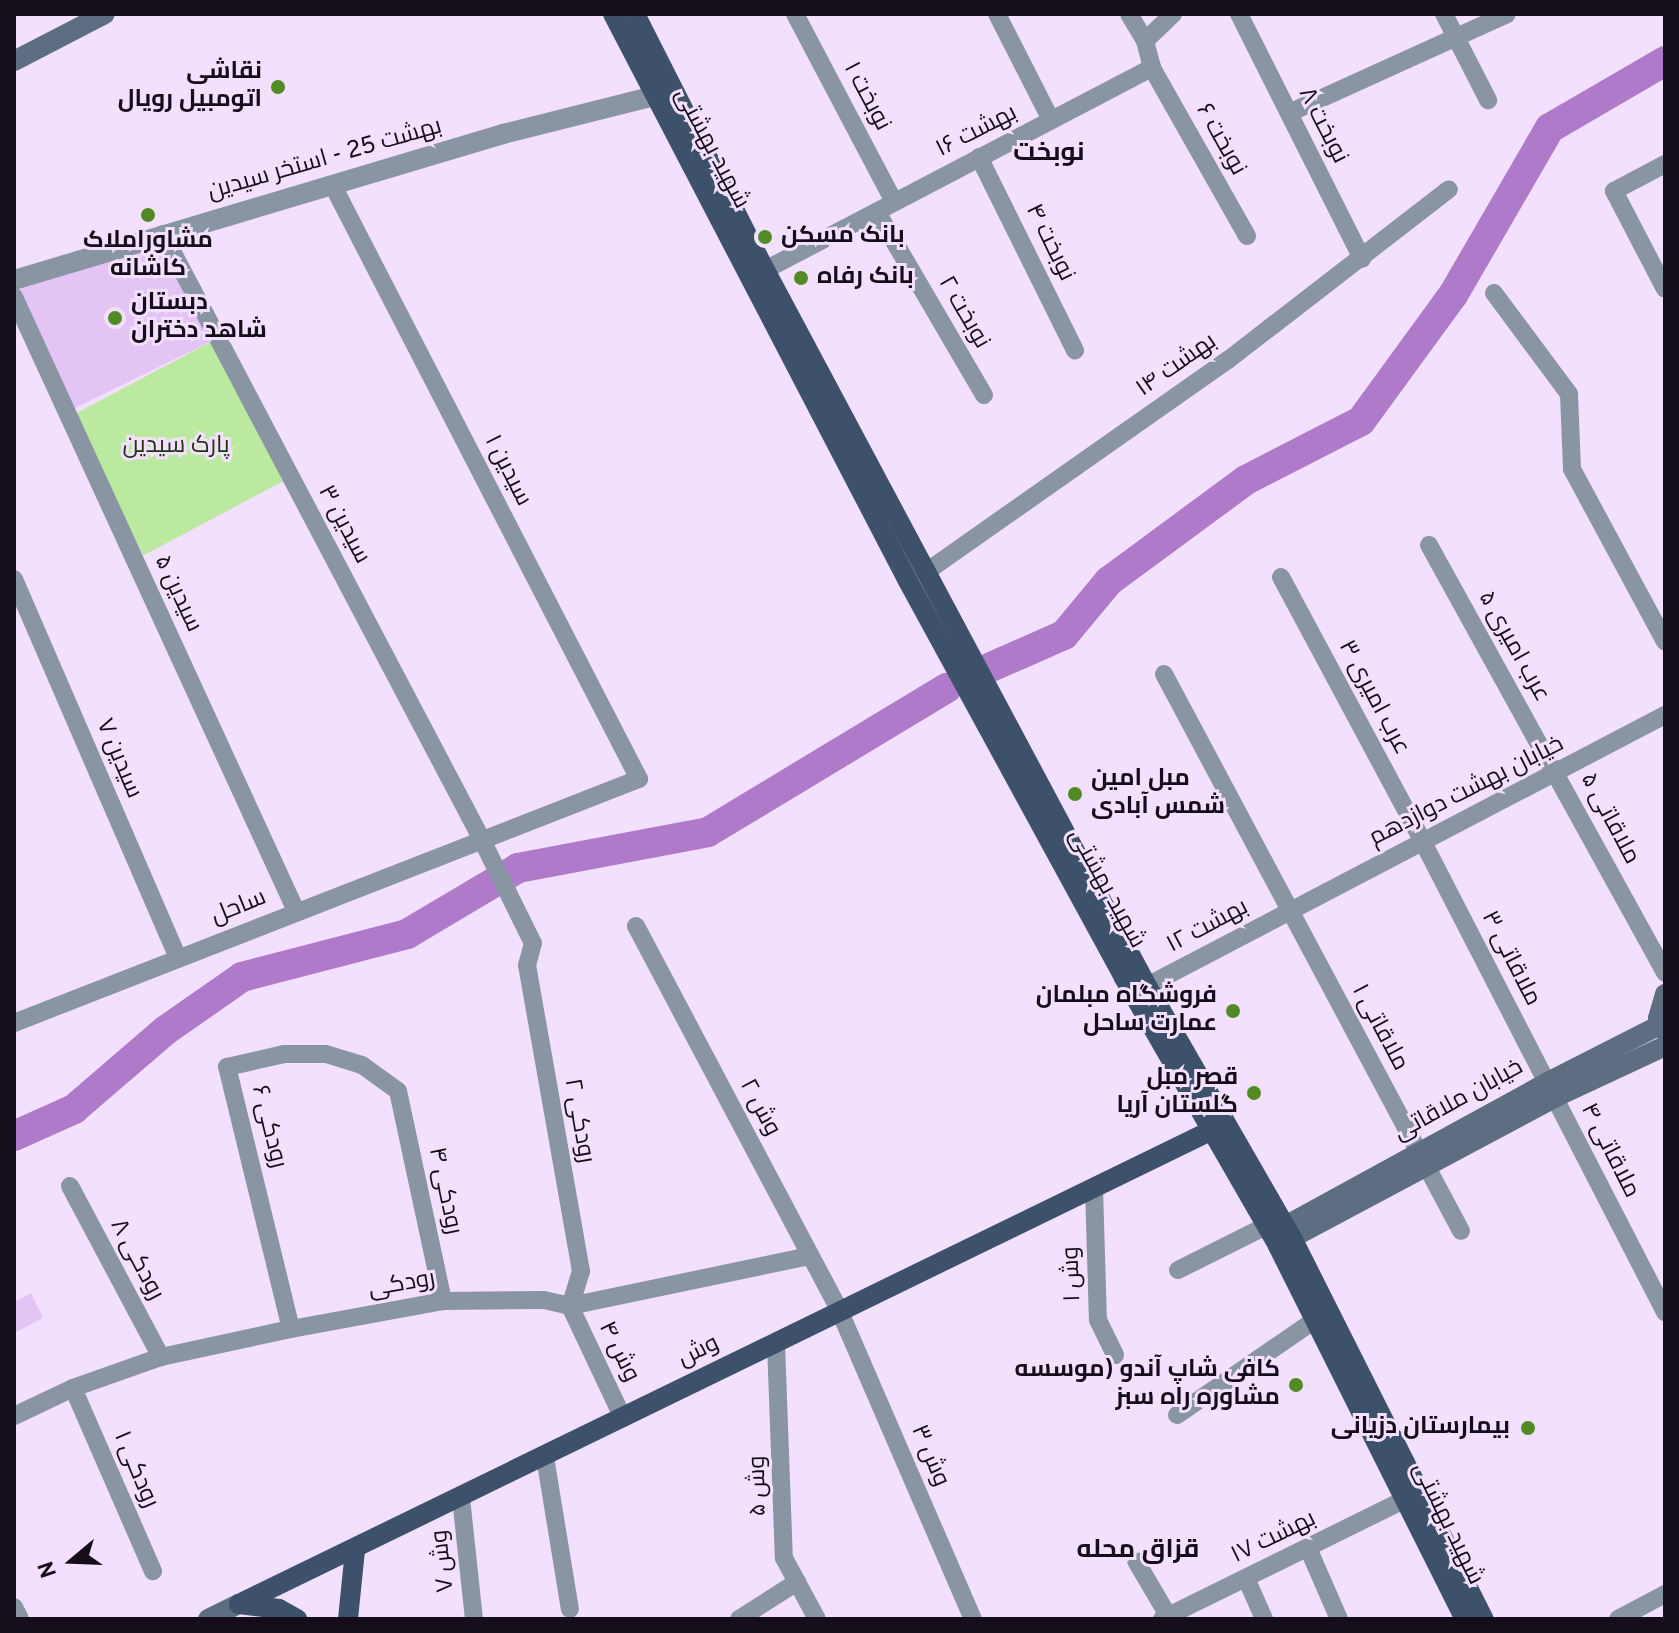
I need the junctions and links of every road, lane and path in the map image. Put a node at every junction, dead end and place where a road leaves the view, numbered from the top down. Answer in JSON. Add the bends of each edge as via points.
{"nodes":[{"id":1,"x":105,"y":14,"type":"edge"},
{"id":2,"x":613,"y":14,"type":"edge"},
{"id":3,"x":635,"y":14,"type":"edge"},
{"id":4,"x":795,"y":14,"type":"edge"},
{"id":5,"x":997,"y":14,"type":"edge"},
{"id":6,"x":1129,"y":14,"type":"edge"},
{"id":7,"x":1173,"y":14,"type":"edge"},
{"id":8,"x":1239,"y":14,"type":"edge"},
{"id":9,"x":1444,"y":14,"type":"edge"},
{"id":10,"x":1507,"y":14,"type":"edge"},
{"id":11,"x":1456,"y":37,"type":"junction"},
{"id":12,"x":1145,"y":41,"type":"junction"},
{"id":13,"x":14,"y":61,"type":"edge"},
{"id":14,"x":1152,"y":68,"type":"junction"},
{"id":15,"x":654,"y":96,"type":"junction"},
{"id":16,"x":1488,"y":100,"type":"dead end"},
{"id":17,"x":1289,"y":113,"type":"junction"},
{"id":18,"x":1051,"y":120,"type":"junction"},
{"id":19,"x":979,"y":157,"type":"junction"},
{"id":20,"x":1665,"y":164,"type":"edge"},
{"id":21,"x":333,"y":186,"type":"junction"},
{"id":22,"x":1449,"y":189,"type":"dead end"},
{"id":23,"x":894,"y":202,"type":"junction"},
{"id":24,"x":877,"y":212,"type":"junction"},
{"id":25,"x":163,"y":234,"type":"junction"},
{"id":26,"x":1247,"y":236,"type":"dead end"},
{"id":27,"x":1362,"y":259,"type":"junction"},
{"id":28,"x":765,"y":270,"type":"junction"},
{"id":29,"x":14,"y":280,"type":"edge"},
{"id":30,"x":1665,"y":289,"type":"edge"},
{"id":31,"x":1494,"y":293,"type":"dead end"},
{"id":32,"x":14,"y":297,"type":"edge"},
{"id":33,"x":1075,"y":350,"type":"dead end"},
{"id":34,"x":984,"y":395,"type":"dead end"},
{"id":35,"x":1429,"y":545,"type":"dead end"},
{"id":36,"x":926,"y":572,"type":"junction"},
{"id":37,"x":1281,"y":577,"type":"dead end"},
{"id":38,"x":14,"y":579,"type":"edge"},
{"id":39,"x":1665,"y":642,"type":"edge"},
{"id":40,"x":1164,"y":674,"type":"dead end"},
{"id":41,"x":1665,"y":715,"type":"edge"},
{"id":42,"x":1556,"y":773,"type":"junction"},
{"id":43,"x":639,"y":779,"type":"joint"},
{"id":44,"x":481,"y":838,"type":"junction"},
{"id":45,"x":1423,"y":842,"type":"junction"},
{"id":46,"x":296,"y":911,"type":"junction"},
{"id":47,"x":1290,"y":911,"type":"junction"},
{"id":48,"x":636,"y":926,"type":"dead end"},
{"id":49,"x":533,"y":943,"type":"joint"},
{"id":50,"x":178,"y":958,"type":"junction"},
{"id":51,"x":1665,"y":973,"type":"edge"},
{"id":52,"x":1147,"y":986,"type":"junction"},
{"id":53,"x":1665,"y":994,"type":"edge"},
{"id":54,"x":14,"y":1023,"type":"edge"},
{"id":55,"x":1663,"y":1029,"type":"edge"},
{"id":56,"x":1665,"y":1046,"type":"edge"},
{"id":57,"x":1550,"y":1090,"type":"junction"},
{"id":58,"x":398,"y":1091,"type":"joint"},
{"id":59,"x":1212,"y":1130,"type":"junction"},
{"id":60,"x":1421,"y":1161,"type":"junction"},
{"id":61,"x":70,"y":1186,"type":"dead end"},
{"id":62,"x":1094,"y":1188,"type":"junction"},
{"id":63,"x":1461,"y":1231,"type":"dead end"},
{"id":64,"x":1278,"y":1234,"type":"junction"},
{"id":65,"x":809,"y":1256,"type":"junction"},
{"id":66,"x":1178,"y":1270,"type":"dead end"},
{"id":67,"x":443,"y":1301,"type":"junction"},
{"id":68,"x":570,"y":1306,"type":"junction"},
{"id":69,"x":840,"y":1312,"type":"junction"},
{"id":70,"x":1665,"y":1312,"type":"edge"},
{"id":71,"x":1316,"y":1319,"type":"junction"},
{"id":72,"x":291,"y":1329,"type":"junction"},
{"id":73,"x":776,"y":1344,"type":"junction"},
{"id":74,"x":1115,"y":1355,"type":"dead end"},
{"id":75,"x":161,"y":1357,"type":"junction"},
{"id":76,"x":73,"y":1388,"type":"junction"},
{"id":77,"x":1177,"y":1415,"type":"dead end"},
{"id":78,"x":14,"y":1416,"type":"edge"},
{"id":79,"x":623,"y":1418,"type":"junction"},
{"id":80,"x":545,"y":1457,"type":"junction"},
{"id":81,"x":461,"y":1498,"type":"junction"},
{"id":82,"x":1406,"y":1499,"type":"junction"},
{"id":83,"x":1308,"y":1548,"type":"junction"},
{"id":84,"x":355,"y":1550,"type":"junction"},
{"id":85,"x":1136,"y":1561,"type":"dead end"},
{"id":86,"x":153,"y":1571,"type":"dead end"},
{"id":87,"x":1246,"y":1578,"type":"junction"},
{"id":88,"x":797,"y":1582,"type":"junction"},
{"id":89,"x":1665,"y":1594,"type":"edge"},
{"id":90,"x":239,"y":1604,"type":"junction"},
{"id":91,"x":14,"y":1607,"type":"edge"},
{"id":92,"x":570,"y":1609,"type":"dead end"},
{"id":93,"x":1167,"y":1618,"type":"edge"},
{"id":94,"x":20,"y":1619,"type":"edge"},
{"id":95,"x":208,"y":1619,"type":"edge"},
{"id":96,"x":297,"y":1619,"type":"edge"},
{"id":97,"x":348,"y":1619,"type":"edge"},
{"id":98,"x":474,"y":1619,"type":"edge"},
{"id":99,"x":739,"y":1619,"type":"edge"},
{"id":100,"x":817,"y":1619,"type":"edge"},
{"id":101,"x":973,"y":1619,"type":"edge"},
{"id":102,"x":1264,"y":1619,"type":"edge"},
{"id":103,"x":1339,"y":1619,"type":"edge"},
{"id":104,"x":1465,"y":1619,"type":"edge"},
{"id":105,"x":1484,"y":1619,"type":"edge"},
{"id":106,"x":1618,"y":1619,"type":"edge"}],
"edges":[{"from":1,"to":13,"type":"main road"},
{"from":2,"to":15,"type":"main road","name":"شهید بهشتی"},
{"from":3,"to":28,"type":"main road","name":"شهید بهشتی"},
{"from":4,"to":23,"type":"street","name":"۱ نوبخت"},
{"from":5,"to":18,"type":"street"},
{"from":6,"to":12,"type":"street"},
{"from":7,"to":12,"type":"street"},
{"from":8,"to":17,"type":"street","name":"۸ نوبخت"},
{"from":9,"to":11,"type":"street"},
{"from":10,"to":11,"type":"street"},
{"from":11,"to":16,"type":"street"},
{"from":11,"to":17,"type":"street"},
{"from":12,"to":14,"type":"street"},
{"from":14,"to":18,"type":"street","name":"۱۶ بهشت"},
{"from":14,"to":26,"type":"street","name":"نوبخت ۶"},
{"from":15,"to":21,"type":"street","name":"بهشت 25 - استخر سیدین","via":[[503,134]]},
{"from":15,"to":59,"type":"main road","name":"شهید بهشتی","via":[[908,581]]},
{"from":17,"to":27,"type":"street","name":"۸ نوبخت"},
{"from":18,"to":19,"type":"street","name":"۱۶ بهشت"},
{"from":19,"to":23,"type":"street","name":"۱۶ بهشت"},
{"from":19,"to":33,"type":"street","name":"۴ نوبخت"},
{"from":20,"to":30,"type":"street","via":[[1614,191]]},
{"from":21,"to":25,"type":"street","name":"بهشت 25 - استخر سیدین"},
{"from":21,"to":43,"type":"street","name":"سیدین ۱"},
{"from":22,"to":27,"type":"street","name":"بهشت ۱۴"},
{"from":23,"to":24,"type":"street","name":"۱۶ بهشت"},
{"from":24,"to":28,"type":"street","name":"۱۶ بهشت"},
{"from":24,"to":34,"type":"street","name":"۲ نوبخت"},
{"from":25,"to":29,"type":"street","name":"بهشت 25 - استخر سیدین"},
{"from":25,"to":44,"type":"street","name":"سیدین ۳"},
{"from":27,"to":36,"type":"street","name":"بهشت ۱۴"},
{"from":28,"to":36,"type":"main road","name":"شهید بهشتی"},
{"from":31,"to":39,"type":"street","via":[[1569,394],[1572,469]]},
{"from":32,"to":46,"type":"street","name":"سیدین ۵"},
{"from":35,"to":42,"type":"street","name":"۵ عرب امیری"},
{"from":36,"to":52,"type":"main road","name":"شهید بهشتی"},
{"from":37,"to":45,"type":"street","name":"۳ عرب امیری"},
{"from":38,"to":50,"type":"street","name":"سیدین ۷"},
{"from":40,"to":47,"type":"street","name":"ملاقاتی ۱"},
{"from":41,"to":42,"type":"street","name":"خیابان بهشت دوازدهم"},
{"from":42,"to":45,"type":"street","name":"خیابان بهشت دوازدهم"},
{"from":42,"to":51,"type":"street","name":"ملاقاتی ۵"},
{"from":43,"to":44,"type":"street","name":"ساحل"},
{"from":44,"to":46,"type":"street","name":"ساحل"},
{"from":44,"to":49,"type":"street","name":"سیدین ۳"},
{"from":45,"to":47,"type":"street","name":"خیابان بهشت دوازدهم"},
{"from":45,"to":57,"type":"street","name":"ملاقاتی ۳"},
{"from":46,"to":50,"type":"street","name":"ساحل"},
{"from":47,"to":52,"type":"street","name":"۱۲ بهشت"},
{"from":47,"to":60,"type":"street","name":"ملاقاتی ۱"},
{"from":48,"to":65,"type":"street","name":"وش ۲"},
{"from":49,"to":68,"type":"street","name":"رودکی ۲","via":[[527,965],[581,1271]]},
{"from":50,"to":54,"type":"street","name":"ساحل"},
{"from":52,"to":64,"type":"main road","name":"شهید بهشتی"},
{"from":53,"to":55,"type":"main road","via":[[1660,1004]]},
{"from":55,"to":57,"type":"main road","name":"خیابان ملاقاتی"},
{"from":56,"to":57,"type":"main road","name":"خیابان ملاقاتی"},
{"from":57,"to":60,"type":"main road","name":"خیابان ملاقاتی"},
{"from":57,"to":70,"type":"street","name":"ملاقاتی ۴"},
{"from":58,"to":67,"type":"street","name":"رودکی ۴"},
{"from":58,"to":72,"type":"street","name":"رودکی ۶","via":[[362,1065],[326,1054],[284,1054],[227,1067]]},
{"from":59,"to":62,"type":"main road","name":"وش"},
{"from":59,"to":64,"type":"main road","name":"شهید بهشتی"},
{"from":60,"to":63,"type":"street","name":"ملاقاتی ۱"},
{"from":60,"to":64,"type":"main road","name":"خیابان ملاقاتی"},
{"from":61,"to":75,"type":"street","name":"رودکی ۸"},
{"from":62,"to":69,"type":"main road","name":"وش"},
{"from":62,"to":74,"type":"street","name":"وش ۱","via":[[1098,1320]]},
{"from":64,"to":66,"type":"street"},
{"from":64,"to":71,"type":"main road","name":"شهید بهشتی"},
{"from":64,"to":105,"type":"main road","name":"شهید بهشتی"},
{"from":65,"to":68,"type":"street","name":"رودکی"},
{"from":65,"to":69,"type":"street","name":"وش ۲"},
{"from":67,"to":68,"type":"street","name":"رودکی","via":[[544,1300]]},
{"from":67,"to":72,"type":"street","name":"رودکی"},
{"from":68,"to":79,"type":"street","name":"وش ۴"},
{"from":69,"to":73,"type":"main road","name":"وش"},
{"from":69,"to":101,"type":"street","name":"وش ۳"},
{"from":71,"to":77,"type":"street"},
{"from":71,"to":82,"type":"main road","name":"شهید بهشتی"},
{"from":72,"to":75,"type":"street","name":"رودکی"},
{"from":73,"to":79,"type":"main road","name":"وش"},
{"from":73,"to":88,"type":"street","name":"وش ۵","via":[[784,1558]]},
{"from":75,"to":76,"type":"street","name":"رودکی"},
{"from":76,"to":78,"type":"street","name":"رودکی"},
{"from":76,"to":86,"type":"street","name":"رودکی ۱"},
{"from":79,"to":80,"type":"main road","name":"وش"},
{"from":80,"to":81,"type":"main road","name":"وش"},
{"from":80,"to":92,"type":"street"},
{"from":81,"to":84,"type":"main road","name":"وش"},
{"from":81,"to":98,"type":"street","name":"وش ۷"},
{"from":82,"to":83,"type":"street","name":"بهشت ۱۷"},
{"from":82,"to":104,"type":"main road","name":"شهید بهشتی"},
{"from":83,"to":87,"type":"street","name":"بهشت ۱۷"},
{"from":83,"to":103,"type":"street"},
{"from":84,"to":90,"type":"main road","name":"وش"},
{"from":84,"to":97,"type":"main road"},
{"from":85,"to":93,"type":"street"},
{"from":87,"to":93,"type":"street","name":"بهشت ۱۷"},
{"from":87,"to":102,"type":"street"},
{"from":88,"to":99,"type":"street"},
{"from":88,"to":100,"type":"street","name":"وش ۵"},
{"from":89,"to":106,"type":"street"},
{"from":90,"to":95,"type":"main road","name":"وش"},
{"from":90,"to":96,"type":"main road","via":[[279,1609]]},
{"from":91,"to":94,"type":"street"}]}
